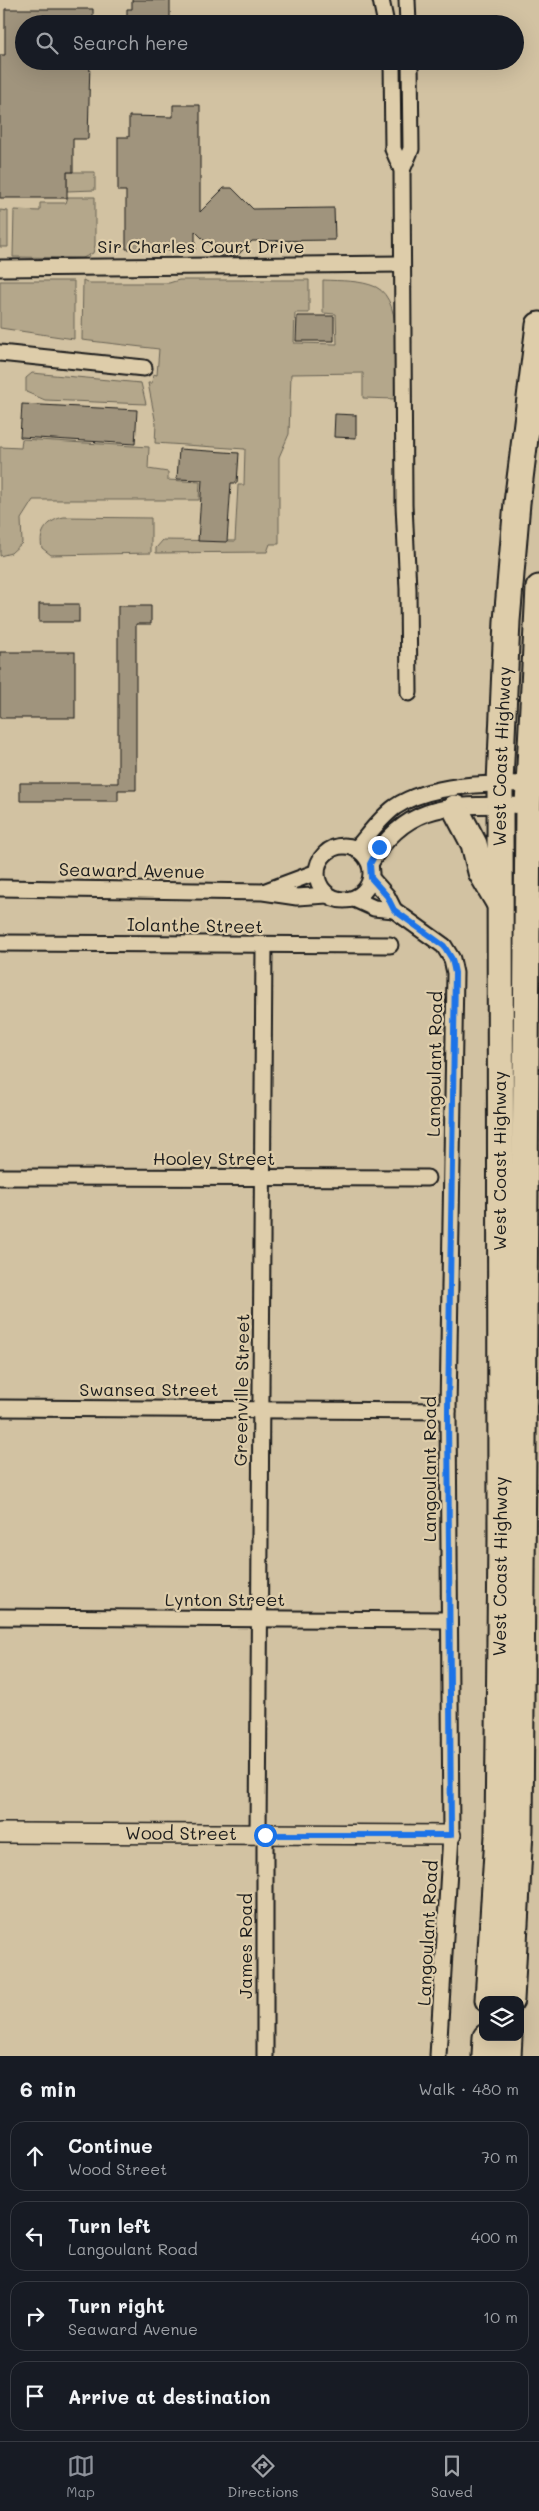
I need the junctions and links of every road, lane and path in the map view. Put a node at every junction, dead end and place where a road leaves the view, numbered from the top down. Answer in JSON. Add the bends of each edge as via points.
{"nodes":[{"id":1,"x":381,"y":0,"type":"edge"},
{"id":2,"x":407,"y":0,"type":"edge"},
{"id":3,"x":384,"y":15,"type":"edge"},
{"id":4,"x":408,"y":15,"type":"edge"},
{"id":5,"x":392,"y":70,"type":"edge"},
{"id":6,"x":410,"y":70,"type":"edge"},
{"id":7,"x":402,"y":170,"type":"junction"},
{"id":8,"x":402,"y":264,"type":"junction"},
{"id":9,"x":0,"y":268,"type":"edge"},
{"id":10,"x":539,"y":325,"type":"edge"},
{"id":11,"x":0,"y":353,"type":"edge"},
{"id":12,"x":144,"y":368,"type":"dead end"},
{"id":13,"x":539,"y":588,"type":"edge"},
{"id":14,"x":409,"y":693,"type":"dead end"},
{"id":15,"x":529,"y":794,"type":"junction"},
{"id":16,"x":500,"y":795,"type":"junction"},
{"id":17,"x":455,"y":808,"type":"junction"},
{"id":18,"x":356,"y":849,"type":"junction"},
{"id":19,"x":370,"y":871,"type":"junction"},
{"id":20,"x":316,"y":872,"type":"junction"},
{"id":21,"x":0,"y":888,"type":"edge"},
{"id":22,"x":262,"y":892,"type":"junction"},
{"id":23,"x":327,"y":895,"type":"junction"},
{"id":24,"x":354,"y":899,"type":"junction"},
{"id":25,"x":499,"y":903,"type":"junction"},
{"id":26,"x":394,"y":910,"type":"junction"},
{"id":27,"x":0,"y":943,"type":"edge"},
{"id":28,"x":264,"y":945,"type":"junction"},
{"id":29,"x":390,"y":945,"type":"dead end"},
{"id":30,"x":0,"y":1177,"type":"edge"},
{"id":31,"x":263,"y":1178,"type":"junction"},
{"id":32,"x":427,"y":1178,"type":"dead end"},
{"id":33,"x":0,"y":1408,"type":"edge"},
{"id":34,"x":260,"y":1410,"type":"junction"},
{"id":35,"x":448,"y":1411,"type":"junction"},
{"id":36,"x":0,"y":1618,"type":"edge"},
{"id":37,"x":259,"y":1619,"type":"junction"},
{"id":38,"x":450,"y":1620,"type":"junction"},
{"id":39,"x":0,"y":1833,"type":"edge"},
{"id":40,"x":262,"y":1835,"type":"junction"},
{"id":41,"x":451,"y":1835,"type":"junction"},
{"id":42,"x":488,"y":1996,"type":"edge"},
{"id":43,"x":511,"y":1996,"type":"edge"},
{"id":44,"x":486,"y":2041,"type":"edge"},
{"id":45,"x":509,"y":2041,"type":"edge"},
{"id":46,"x":265,"y":2056,"type":"edge"},
{"id":47,"x":438,"y":2056,"type":"edge"},
{"id":48,"x":485,"y":2056,"type":"edge"},
{"id":49,"x":508,"y":2056,"type":"edge"}],
"edges":[{"from":1,"to":3,"type":"street"},
{"from":2,"to":4,"type":"street"},
{"from":5,"to":7,"type":"street","via":[[393,149]]},
{"from":6,"to":7,"type":"street","via":[[411,149]]},
{"from":7,"to":8,"type":"street"},
{"from":8,"to":9,"type":"street","name":"Sir Charles Court Drive"},
{"from":8,"to":14,"type":"street"},
{"from":10,"to":16,"type":"highway","name":"West Coast Highway","via":[[507,612]]},
{"from":11,"to":12,"type":"street"},
{"from":13,"to":15,"type":"highway","name":"West Coast Highway"},
{"from":15,"to":16,"type":"street"},
{"from":15,"to":16,"type":"street"},
{"from":15,"to":43,"type":"highway","name":"West Coast Highway","via":[[520,1830]]},
{"from":16,"to":17,"type":"street"},
{"from":16,"to":18,"type":"street","via":[[420,795],[396,807]]},
{"from":16,"to":25,"type":"highway","name":"West Coast Highway"},
{"from":17,"to":19,"type":"street","via":[[436,808],[419,814],[379,847]]},
{"from":17,"to":25,"type":"highway","via":[[474,844],[481,872]]},
{"from":18,"to":19,"type":"street","via":[[364,855]]},
{"from":18,"to":20,"type":"street","via":[[348,846],[330,850],[318,863]]},
{"from":19,"to":24,"type":"street","via":[[362,894]]},
{"from":19,"to":26,"type":"street","name":"Langoulant Road"},
{"from":20,"to":22,"type":"street","name":"Seaward Avenue"},
{"from":20,"to":23,"type":"street","via":[[319,885]]},
{"from":21,"to":22,"type":"street","name":"Seaward Avenue"},
{"from":22,"to":23,"type":"street","name":"Seaward Avenue","via":[[297,897]]},
{"from":23,"to":24,"type":"street","via":[[340,900]]},
{"from":24,"to":26,"type":"street","name":"Langoulant Road","via":[[374,908]]},
{"from":25,"to":42,"type":"highway","name":"West Coast Highway","via":[[501,1569],[498,1836]]},
{"from":26,"to":35,"type":"street","name":"Langoulant Road","via":[[444,946],[452,959],[455,973]]},
{"from":27,"to":28,"type":"street","name":"Iolanthe Street"},
{"from":28,"to":29,"type":"street","name":"Iolanthe Street"},
{"from":28,"to":31,"type":"street","name":"Greenville Street"},
{"from":30,"to":31,"type":"street","name":"Hooley Street"},
{"from":31,"to":32,"type":"street","name":"Hooley Street"},
{"from":31,"to":34,"type":"street","name":"Greenville Street"},
{"from":33,"to":34,"type":"street","name":"Swansea Street"},
{"from":34,"to":35,"type":"street","name":"Swansea Street"},
{"from":34,"to":37,"type":"street","name":"Greenville Street"},
{"from":35,"to":38,"type":"street","name":"Langoulant Road"},
{"from":36,"to":37,"type":"street","name":"Lynton Street"},
{"from":37,"to":38,"type":"street","name":"Lynton Street"},
{"from":37,"to":40,"type":"street","name":"Greenville Street"},
{"from":38,"to":41,"type":"street","name":"Langoulant Road"},
{"from":39,"to":40,"type":"street","name":"Wood Street"},
{"from":40,"to":41,"type":"street","name":"Wood Street"},
{"from":40,"to":46,"type":"street","name":"James Road"},
{"from":41,"to":47,"type":"street","name":"Langoulant Road"},
{"from":44,"to":48,"type":"highway"},
{"from":45,"to":49,"type":"highway"}]}
